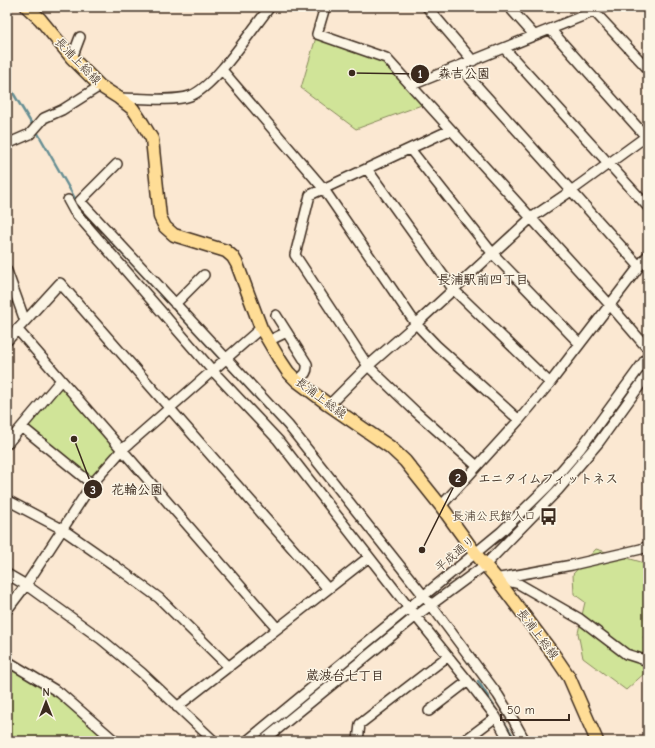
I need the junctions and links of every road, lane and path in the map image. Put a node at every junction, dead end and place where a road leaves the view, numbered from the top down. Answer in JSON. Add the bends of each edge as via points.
{"nodes":[{"id":1,"x":27,"y":7,"type":"edge"},
{"id":2,"x":270,"y":7,"type":"edge"},
{"id":3,"x":325,"y":7,"type":"edge"},
{"id":4,"x":427,"y":7,"type":"edge"},
{"id":5,"x":509,"y":7,"type":"edge"},
{"id":6,"x":605,"y":7,"type":"edge"},
{"id":7,"x":592,"y":9,"type":"edge"},
{"id":8,"x":550,"y":29,"type":"junction"},
{"id":9,"x":534,"y":36,"type":"junction"},
{"id":10,"x":80,"y":37,"type":"dead end"},
{"id":11,"x":504,"y":48,"type":"junction"},
{"id":12,"x":72,"y":58,"type":"junction"},
{"id":13,"x":473,"y":60,"type":"junction"},
{"id":14,"x":458,"y":66,"type":"junction"},
{"id":15,"x":648,"y":69,"type":"edge"},
{"id":16,"x":222,"y":70,"type":"junction"},
{"id":17,"x":412,"y":85,"type":"junction"},
{"id":18,"x":100,"y":86,"type":"junction"},
{"id":19,"x":119,"y":98,"type":"junction"},
{"id":20,"x":450,"y":130,"type":"junction"},
{"id":21,"x":647,"y":137,"type":"edge"},
{"id":22,"x":7,"y":144,"type":"edge"},
{"id":23,"x":410,"y":148,"type":"junction"},
{"id":24,"x":117,"y":164,"type":"dead end"},
{"id":25,"x":609,"y":164,"type":"junction"},
{"id":26,"x":368,"y":169,"type":"junction"},
{"id":27,"x":323,"y":188,"type":"junction"},
{"id":28,"x":571,"y":191,"type":"junction"},
{"id":29,"x":68,"y":200,"type":"dead end"},
{"id":30,"x":648,"y":207,"type":"edge"},
{"id":31,"x":531,"y":218,"type":"junction"},
{"id":32,"x":493,"y":254,"type":"junction"},
{"id":33,"x":648,"y":255,"type":"edge"},
{"id":34,"x":639,"y":266,"type":"junction"},
{"id":35,"x":7,"y":271,"type":"edge"},
{"id":36,"x":204,"y":275,"type":"dead end"},
{"id":37,"x":454,"y":289,"type":"junction"},
{"id":38,"x":175,"y":304,"type":"junction"},
{"id":39,"x":610,"y":305,"type":"junction"},
{"id":40,"x":276,"y":315,"type":"dead end"},
{"id":41,"x":25,"y":321,"type":"junction"},
{"id":42,"x":416,"y":324,"type":"junction"},
{"id":43,"x":261,"y":328,"type":"junction"},
{"id":44,"x":17,"y":329,"type":"junction"},
{"id":45,"x":287,"y":332,"type":"junction"},
{"id":46,"x":7,"y":341,"type":"edge"},
{"id":47,"x":268,"y":341,"type":"junction"},
{"id":48,"x":580,"y":344,"type":"junction"},
{"id":49,"x":648,"y":349,"type":"edge"},
{"id":50,"x":648,"y":356,"type":"edge"},
{"id":51,"x":226,"y":359,"type":"junction"},
{"id":52,"x":368,"y":366,"type":"junction"},
{"id":53,"x":212,"y":370,"type":"junction"},
{"id":54,"x":648,"y":374,"type":"edge"},
{"id":55,"x":61,"y":380,"type":"junction"},
{"id":56,"x":297,"y":381,"type":"junction"},
{"id":57,"x":550,"y":383,"type":"junction"},
{"id":58,"x":329,"y":404,"type":"junction"},
{"id":59,"x":169,"y":408,"type":"junction"},
{"id":60,"x":519,"y":420,"type":"junction"},
{"id":61,"x":22,"y":428,"type":"junction"},
{"id":62,"x":7,"y":444,"type":"edge"},
{"id":63,"x":122,"y":450,"type":"junction"},
{"id":64,"x":477,"y":466,"type":"junction"},
{"id":65,"x":92,"y":484,"type":"junction"},
{"id":66,"x":7,"y":500,"type":"edge"},
{"id":67,"x":441,"y":506,"type":"junction"},
{"id":68,"x":62,"y":529,"type":"junction"},
{"id":69,"x":648,"y":546,"type":"edge"},
{"id":70,"x":475,"y":553,"type":"junction"},
{"id":71,"x":369,"y":557,"type":"junction"},
{"id":72,"x":485,"y":565,"type":"junction"},
{"id":73,"x":7,"y":574,"type":"edge"},
{"id":74,"x":496,"y":578,"type":"junction"},
{"id":75,"x":26,"y":585,"type":"junction"},
{"id":76,"x":328,"y":589,"type":"junction"},
{"id":77,"x":423,"y":597,"type":"junction"},
{"id":78,"x":431,"y":605,"type":"junction"},
{"id":79,"x":409,"y":608,"type":"junction"},
{"id":80,"x":7,"y":610,"type":"edge"},
{"id":81,"x":416,"y":616,"type":"junction"},
{"id":82,"x":277,"y":628,"type":"junction"},
{"id":83,"x":448,"y":656,"type":"junction"},
{"id":84,"x":7,"y":661,"type":"edge"},
{"id":85,"x":648,"y":661,"type":"edge"},
{"id":86,"x":229,"y":666,"type":"junction"},
{"id":87,"x":468,"y":681,"type":"junction"},
{"id":88,"x":176,"y":707,"type":"junction"},
{"id":89,"x":429,"y":711,"type":"dead end"},
{"id":90,"x":496,"y":717,"type":"junction"},
{"id":91,"x":115,"y":741,"type":"edge"},
{"id":92,"x":214,"y":741,"type":"edge"},
{"id":93,"x":247,"y":741,"type":"edge"},
{"id":94,"x":263,"y":741,"type":"edge"},
{"id":95,"x":358,"y":741,"type":"edge"},
{"id":96,"x":464,"y":741,"type":"edge"},
{"id":97,"x":510,"y":741,"type":"edge"},
{"id":98,"x":525,"y":741,"type":"edge"},
{"id":99,"x":597,"y":741,"type":"edge"}],
"edges":[{"from":1,"to":12,"type":"main road","name":"長浦上総線"},
{"from":2,"to":16,"type":"street"},
{"from":3,"to":17,"type":"street","via":[[317,34],[386,58]]},
{"from":4,"to":13,"type":"street"},
{"from":5,"to":9,"type":"street"},
{"from":6,"to":7,"type":"street"},
{"from":7,"to":8,"type":"street"},
{"from":7,"to":15,"type":"street"},
{"from":8,"to":9,"type":"street"},
{"from":8,"to":21,"type":"street"},
{"from":9,"to":11,"type":"street"},
{"from":10,"to":12,"type":"street"},
{"from":11,"to":13,"type":"street"},
{"from":11,"to":25,"type":"street"},
{"from":12,"to":18,"type":"main road","name":"長浦上総線"},
{"from":13,"to":14,"type":"street"},
{"from":14,"to":17,"type":"street"},
{"from":14,"to":28,"type":"street"},
{"from":16,"to":19,"type":"street","via":[[202,89],[189,96]]},
{"from":16,"to":27,"type":"street"},
{"from":17,"to":20,"type":"street"},
{"from":18,"to":19,"type":"main road","name":"長浦上総線"},
{"from":18,"to":22,"type":"street","via":[[44,118],[30,134]]},
{"from":19,"to":43,"type":"main road","name":"長浦上総線","via":[[133,109],[152,139],[160,217],[165,227],[174,235],[226,251],[233,257]]},
{"from":20,"to":23,"type":"street"},
{"from":20,"to":31,"type":"street"},
{"from":21,"to":25,"type":"street"},
{"from":23,"to":26,"type":"street"},
{"from":23,"to":32,"type":"street"},
{"from":24,"to":38,"type":"street","via":[[80,201]]},
{"from":25,"to":28,"type":"street"},
{"from":25,"to":30,"type":"street"},
{"from":26,"to":27,"type":"street"},
{"from":26,"to":37,"type":"street"},
{"from":27,"to":42,"type":"street"},
{"from":27,"to":52,"type":"street","via":[[310,195],[295,255]]},
{"from":28,"to":31,"type":"street"},
{"from":28,"to":34,"type":"street"},
{"from":29,"to":53,"type":"street","via":[[74,211]]},
{"from":31,"to":32,"type":"street"},
{"from":31,"to":39,"type":"street"},
{"from":32,"to":37,"type":"street"},
{"from":32,"to":48,"type":"street"},
{"from":33,"to":34,"type":"street"},
{"from":34,"to":39,"type":"street"},
{"from":35,"to":41,"type":"street"},
{"from":36,"to":38,"type":"street"},
{"from":37,"to":42,"type":"street"},
{"from":37,"to":57,"type":"street"},
{"from":38,"to":51,"type":"street"},
{"from":39,"to":48,"type":"street"},
{"from":39,"to":49,"type":"street"},
{"from":40,"to":45,"type":"street"},
{"from":41,"to":44,"type":"street"},
{"from":41,"to":59,"type":"street","via":[[60,283]]},
{"from":42,"to":52,"type":"street"},
{"from":42,"to":60,"type":"street"},
{"from":43,"to":47,"type":"main road","name":"長浦上総線"},
{"from":43,"to":51,"type":"street"},
{"from":44,"to":46,"type":"street"},
{"from":44,"to":55,"type":"street"},
{"from":45,"to":47,"type":"street"},
{"from":45,"to":56,"type":"street","via":[[307,364],[306,374]]},
{"from":47,"to":56,"type":"main road","name":"長浦上総線"},
{"from":48,"to":57,"type":"street"},
{"from":50,"to":70,"type":"street","name":"平成通り","via":[[597,426],[548,486],[502,532]]},
{"from":51,"to":53,"type":"street"},
{"from":51,"to":77,"type":"street","via":[[288,425]]},
{"from":52,"to":58,"type":"street"},
{"from":52,"to":64,"type":"street"},
{"from":53,"to":59,"type":"street"},
{"from":53,"to":71,"type":"street","via":[[278,440]]},
{"from":54,"to":72,"type":"street","name":"平成通り","via":[[599,442],[558,490]]},
{"from":55,"to":61,"type":"street"},
{"from":55,"to":63,"type":"street"},
{"from":56,"to":58,"type":"main road","name":"長浦上総線"},
{"from":57,"to":60,"type":"street"},
{"from":58,"to":67,"type":"main road","name":"長浦上総線","via":[[390,447],[405,461]]},
{"from":59,"to":63,"type":"street"},
{"from":59,"to":76,"type":"street"},
{"from":60,"to":64,"type":"street"},
{"from":61,"to":62,"type":"street"},
{"from":61,"to":65,"type":"street"},
{"from":63,"to":65,"type":"street"},
{"from":63,"to":82,"type":"street"},
{"from":64,"to":67,"type":"street"},
{"from":65,"to":68,"type":"street"},
{"from":66,"to":68,"type":"street"},
{"from":67,"to":70,"type":"main road","name":"長浦上総線"},
{"from":68,"to":75,"type":"street"},
{"from":68,"to":86,"type":"street","via":[[159,598]]},
{"from":69,"to":74,"type":"street","via":[[572,565]]},
{"from":70,"to":72,"type":"main road","name":"長浦上総線"},
{"from":70,"to":77,"type":"street","name":"平成通り"},
{"from":71,"to":76,"type":"street"},
{"from":71,"to":79,"type":"street"},
{"from":72,"to":74,"type":"main road","name":"長浦上総線"},
{"from":72,"to":78,"type":"street","name":"平成通り"},
{"from":73,"to":75,"type":"street"},
{"from":74,"to":85,"type":"street","via":[[519,584],[580,619],[626,654]]},
{"from":74,"to":99,"type":"main road","name":"長浦上総線","via":[[570,677]]},
{"from":75,"to":80,"type":"street"},
{"from":75,"to":88,"type":"street","via":[[142,672]]},
{"from":76,"to":82,"type":"street"},
{"from":77,"to":78,"type":"street"},
{"from":77,"to":79,"type":"street","name":"平成通り"},
{"from":78,"to":81,"type":"street","name":"平成通り"},
{"from":78,"to":98,"type":"street","via":[[498,696]]},
{"from":79,"to":81,"type":"street"},
{"from":79,"to":93,"type":"street","name":"平成通り"},
{"from":81,"to":83,"type":"street"},
{"from":81,"to":94,"type":"street","name":"平成通り"},
{"from":82,"to":86,"type":"street"},
{"from":83,"to":87,"type":"street"},
{"from":83,"to":95,"type":"street","via":[[360,724]]},
{"from":84,"to":91,"type":"street","via":[[60,693]]},
{"from":86,"to":88,"type":"street"},
{"from":87,"to":89,"type":"street"},
{"from":87,"to":90,"type":"street"},
{"from":88,"to":92,"type":"street"},
{"from":90,"to":96,"type":"street"},
{"from":90,"to":97,"type":"street"}]}
